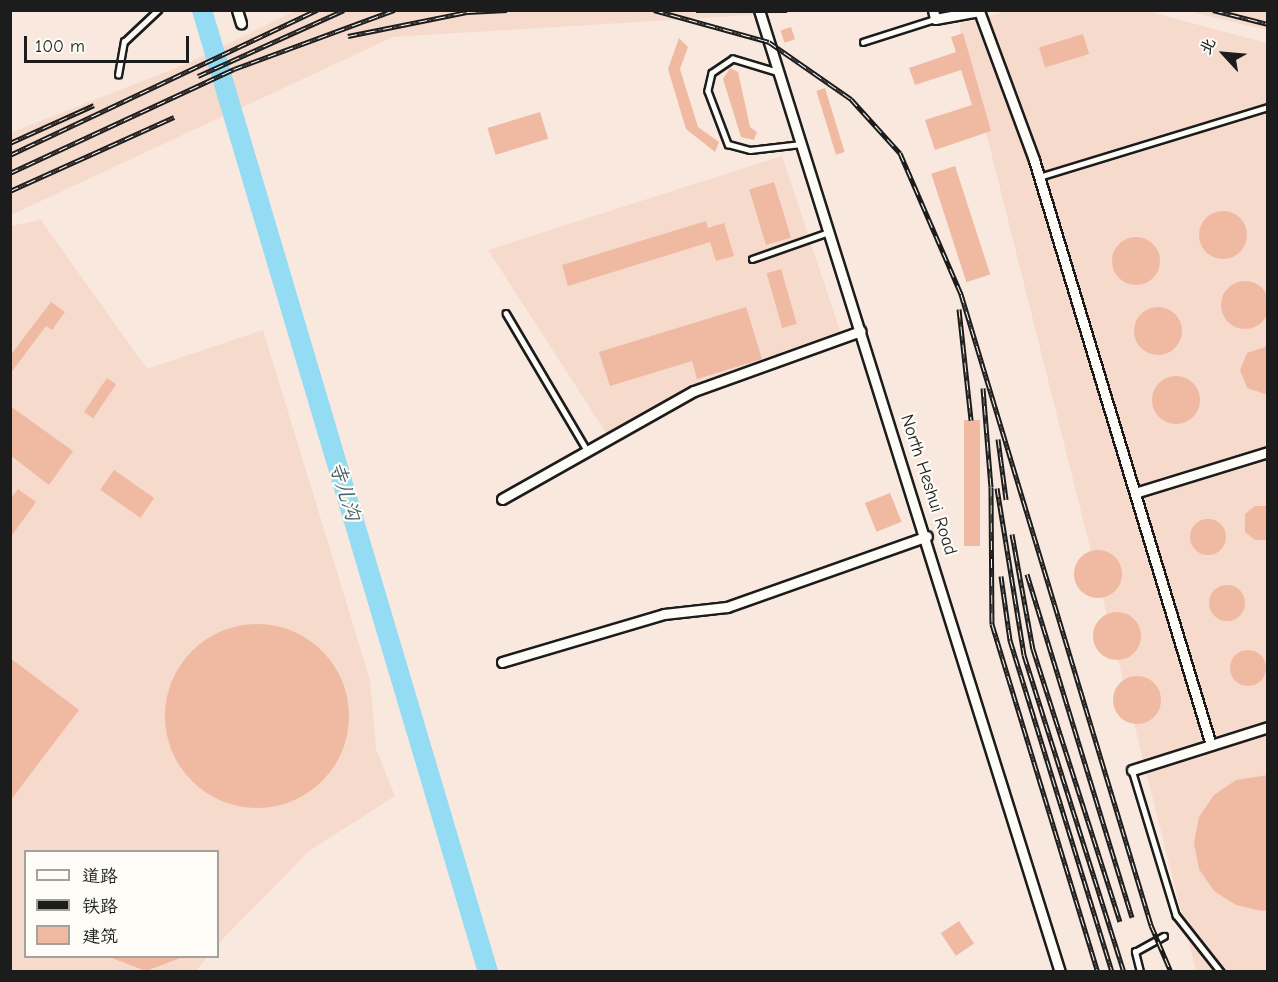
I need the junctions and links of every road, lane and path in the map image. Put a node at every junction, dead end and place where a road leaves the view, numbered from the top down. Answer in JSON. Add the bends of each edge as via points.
{"nodes":[{"id":1,"x":158,"y":10,"type":"edge"},
{"id":2,"x":237,"y":10,"type":"edge"},
{"id":3,"x":759,"y":10,"type":"edge"},
{"id":4,"x":934,"y":15,"type":"edge"},
{"id":5,"x":241,"y":22,"type":"dead end"},
{"id":6,"x":863,"y":42,"type":"dead end"},
{"id":7,"x":782,"y":74,"type":"junction"},
{"id":8,"x":118,"y":75,"type":"dead end"},
{"id":9,"x":1268,"y":107,"type":"edge"},
{"id":10,"x":801,"y":144,"type":"junction"},
{"id":11,"x":1039,"y":177,"type":"junction"},
{"id":12,"x":829,"y":232,"type":"junction"},
{"id":13,"x":752,"y":259,"type":"dead end"},
{"id":14,"x":506,"y":313,"type":"dead end"},
{"id":15,"x":861,"y":331,"type":"junction"},
{"id":16,"x":588,"y":452,"type":"junction"},
{"id":17,"x":1268,"y":452,"type":"edge"},
{"id":18,"x":1135,"y":494,"type":"junction"},
{"id":19,"x":502,"y":499,"type":"dead end"},
{"id":20,"x":927,"y":536,"type":"junction"},
{"id":21,"x":502,"y":662,"type":"dead end"},
{"id":22,"x":1268,"y":727,"type":"edge"},
{"id":23,"x":1211,"y":745,"type":"junction"},
{"id":24,"x":1132,"y":770,"type":"joint"},
{"id":25,"x":1164,"y":936,"type":"dead end"},
{"id":26,"x":1060,"y":972,"type":"edge"},
{"id":27,"x":1140,"y":972,"type":"edge"},
{"id":28,"x":1221,"y":972,"type":"edge"}],
"edges":[{"from":1,"to":8,"type":"lane","via":[[124,42]]},
{"from":2,"to":5,"type":"street"},
{"from":3,"to":7,"type":"street","name":"North Heshui Road"},
{"from":4,"to":6,"type":"lane"},
{"from":4,"to":11,"type":"street","via":[[979,11]]},
{"from":7,"to":10,"type":"street","name":"North Heshui Road"},
{"from":7,"to":10,"type":"lane","via":[[734,59],[712,73],[708,91],[728,144],[750,150]]},
{"from":9,"to":11,"type":"lane"},
{"from":10,"to":12,"type":"street","name":"North Heshui Road"},
{"from":11,"to":18,"type":"street"},
{"from":12,"to":13,"type":"lane"},
{"from":12,"to":15,"type":"street","name":"North Heshui Road"},
{"from":14,"to":16,"type":"lane"},
{"from":15,"to":16,"type":"street","via":[[694,391]]},
{"from":15,"to":20,"type":"street","name":"North Heshui Road"},
{"from":16,"to":19,"type":"street"},
{"from":17,"to":18,"type":"street"},
{"from":18,"to":23,"type":"street"},
{"from":20,"to":21,"type":"street","via":[[728,607],[664,614]]},
{"from":20,"to":26,"type":"street","name":"North Heshui Road"},
{"from":22,"to":23,"type":"street"},
{"from":23,"to":24,"type":"street"},
{"from":24,"to":28,"type":"lane","via":[[1176,915]]},
{"from":25,"to":27,"type":"lane","via":[[1135,952]]}]}
